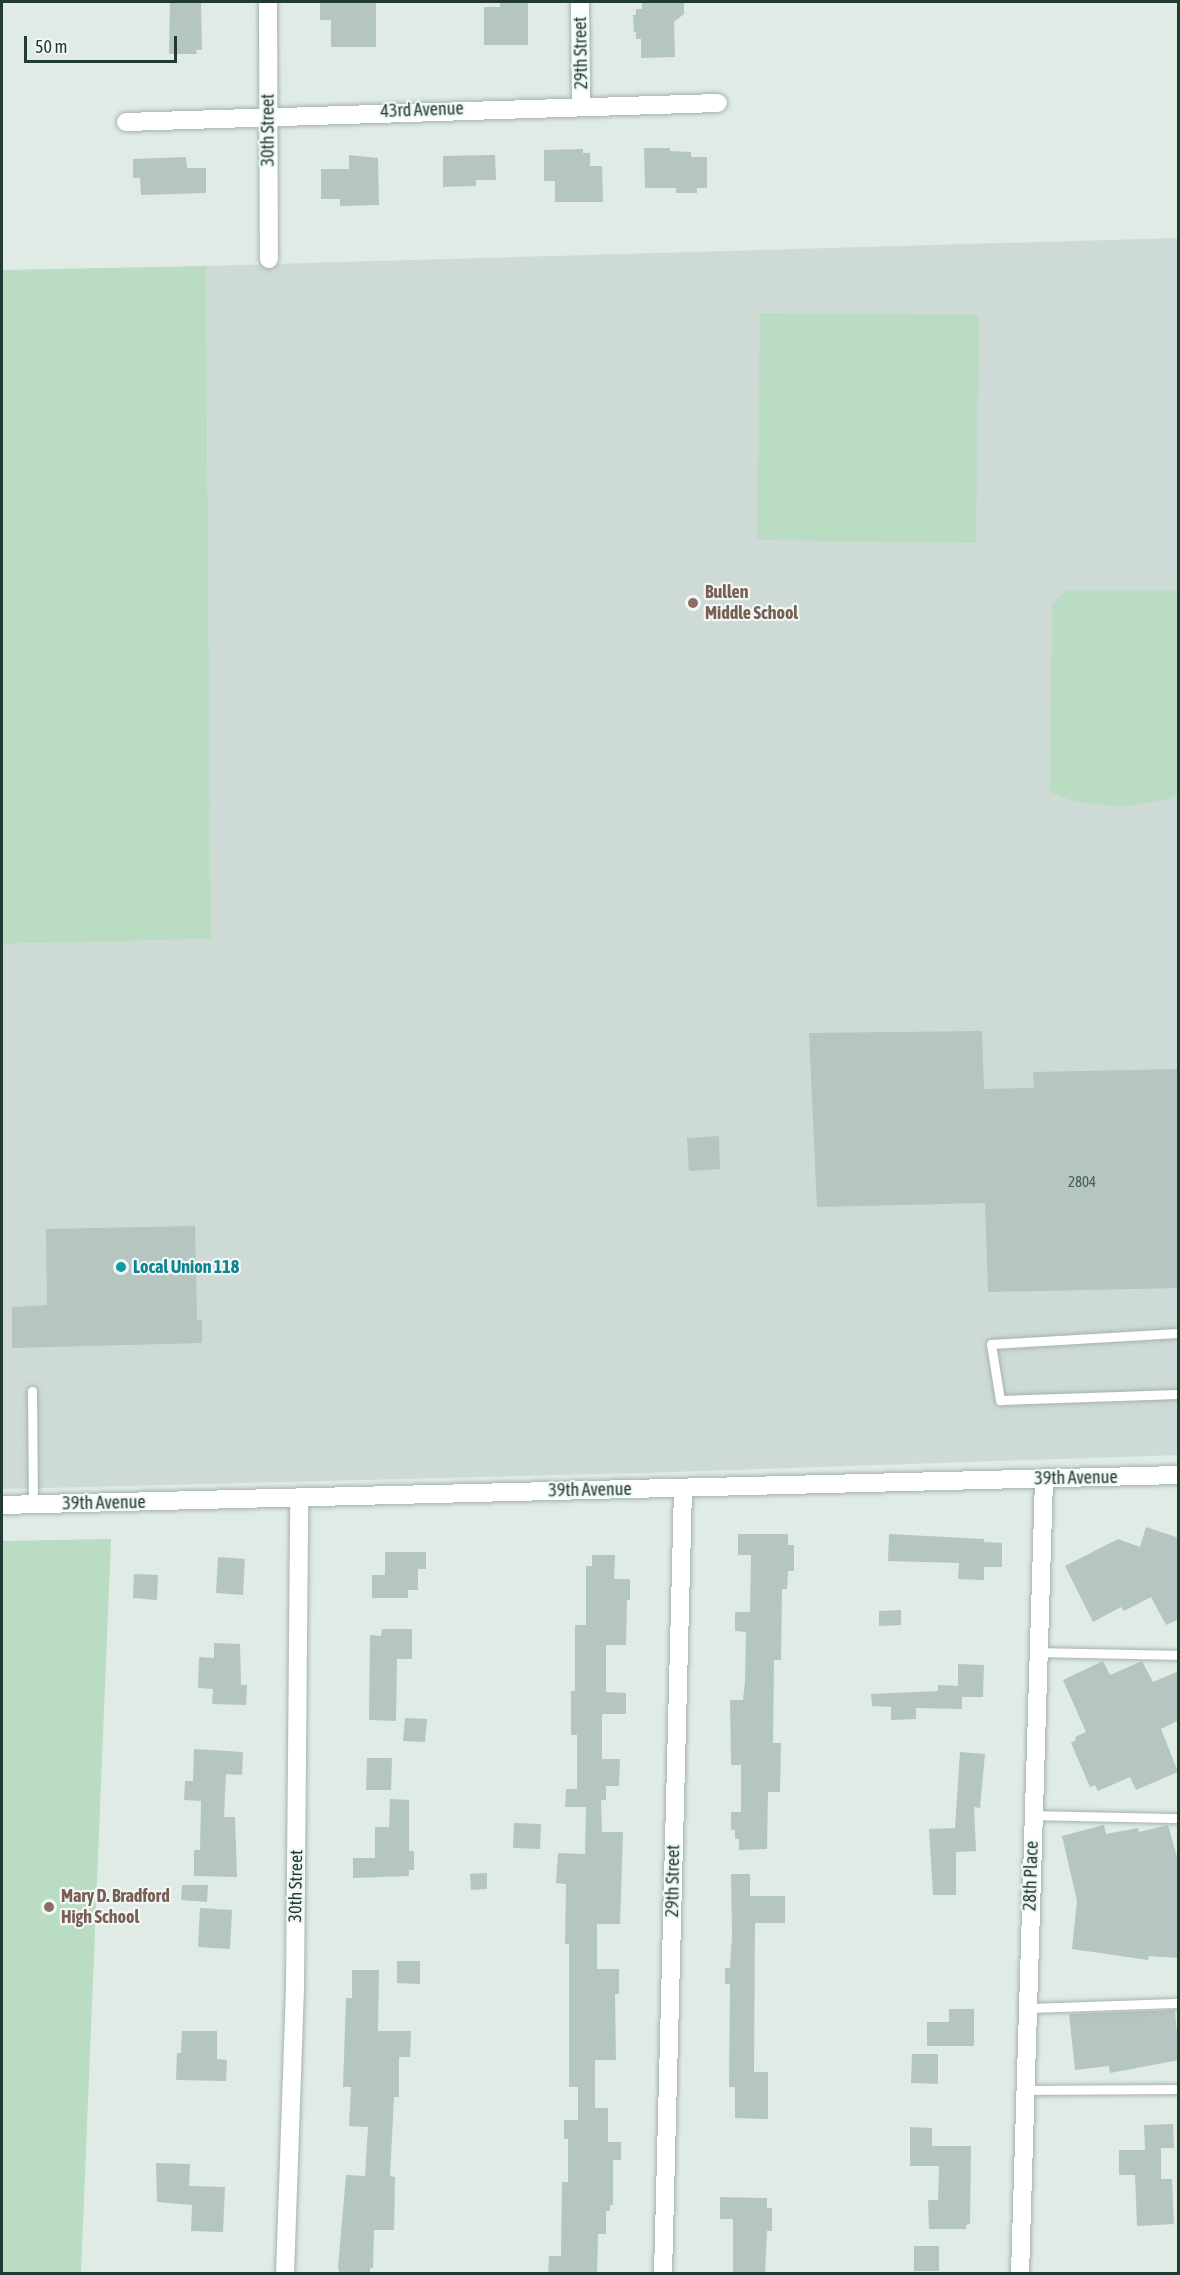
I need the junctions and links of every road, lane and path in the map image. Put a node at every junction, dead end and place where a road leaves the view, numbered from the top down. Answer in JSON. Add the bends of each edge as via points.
{"nodes":[{"id":1,"x":268,"y":2,"type":"edge"},
{"id":2,"x":580,"y":2,"type":"edge"},
{"id":3,"x":718,"y":103,"type":"dead end"},
{"id":4,"x":581,"y":105,"type":"junction"},
{"id":5,"x":268,"y":115,"type":"junction"},
{"id":6,"x":126,"y":122,"type":"dead end"},
{"id":7,"x":269,"y":259,"type":"dead end"},
{"id":8,"x":1179,"y":1333,"type":"edge"},
{"id":9,"x":32,"y":1391,"type":"dead end"},
{"id":10,"x":1179,"y":1394,"type":"edge"},
{"id":11,"x":1179,"y":1475,"type":"edge"},
{"id":12,"x":1044,"y":1479,"type":"junction"},
{"id":13,"x":683,"y":1488,"type":"junction"},
{"id":14,"x":299,"y":1497,"type":"junction"},
{"id":15,"x":33,"y":1504,"type":"junction"},
{"id":16,"x":2,"y":1505,"type":"edge"},
{"id":17,"x":1038,"y":1652,"type":"junction"},
{"id":18,"x":1179,"y":1655,"type":"edge"},
{"id":19,"x":1033,"y":1815,"type":"junction"},
{"id":20,"x":1179,"y":1818,"type":"edge"},
{"id":21,"x":1179,"y":2003,"type":"edge"},
{"id":22,"x":1027,"y":2008,"type":"junction"},
{"id":23,"x":1179,"y":2089,"type":"edge"},
{"id":24,"x":1024,"y":2090,"type":"junction"},
{"id":25,"x":285,"y":2274,"type":"edge"},
{"id":26,"x":663,"y":2274,"type":"edge"},
{"id":27,"x":1020,"y":2274,"type":"edge"}],
"edges":[{"from":1,"to":5,"type":"street","name":"30th Street"},
{"from":2,"to":4,"type":"street","name":"29th Street"},
{"from":3,"to":4,"type":"street","name":"43rd Avenue"},
{"from":4,"to":5,"type":"street","name":"43rd Avenue"},
{"from":5,"to":6,"type":"street","name":"43rd Avenue"},
{"from":5,"to":7,"type":"street","name":"30th Street"},
{"from":8,"to":10,"type":"lane","via":[[991,1344],[1000,1400]]},
{"from":9,"to":15,"type":"lane"},
{"from":11,"to":12,"type":"street","name":"39th Avenue"},
{"from":12,"to":13,"type":"street","name":"39th Avenue"},
{"from":12,"to":17,"type":"street","name":"28th Place"},
{"from":13,"to":14,"type":"street","name":"39th Avenue"},
{"from":13,"to":26,"type":"street","name":"29th Street"},
{"from":14,"to":15,"type":"street","name":"39th Avenue"},
{"from":14,"to":25,"type":"street","name":"30th Street","via":[[295,1986]]},
{"from":15,"to":16,"type":"street","name":"39th Avenue"},
{"from":17,"to":18,"type":"lane"},
{"from":17,"to":19,"type":"street","name":"28th Place"},
{"from":19,"to":20,"type":"lane"},
{"from":19,"to":22,"type":"street","name":"28th Place"},
{"from":21,"to":22,"type":"lane"},
{"from":22,"to":24,"type":"street","name":"28th Place"},
{"from":23,"to":24,"type":"lane"},
{"from":24,"to":27,"type":"street","name":"28th Place"}]}
